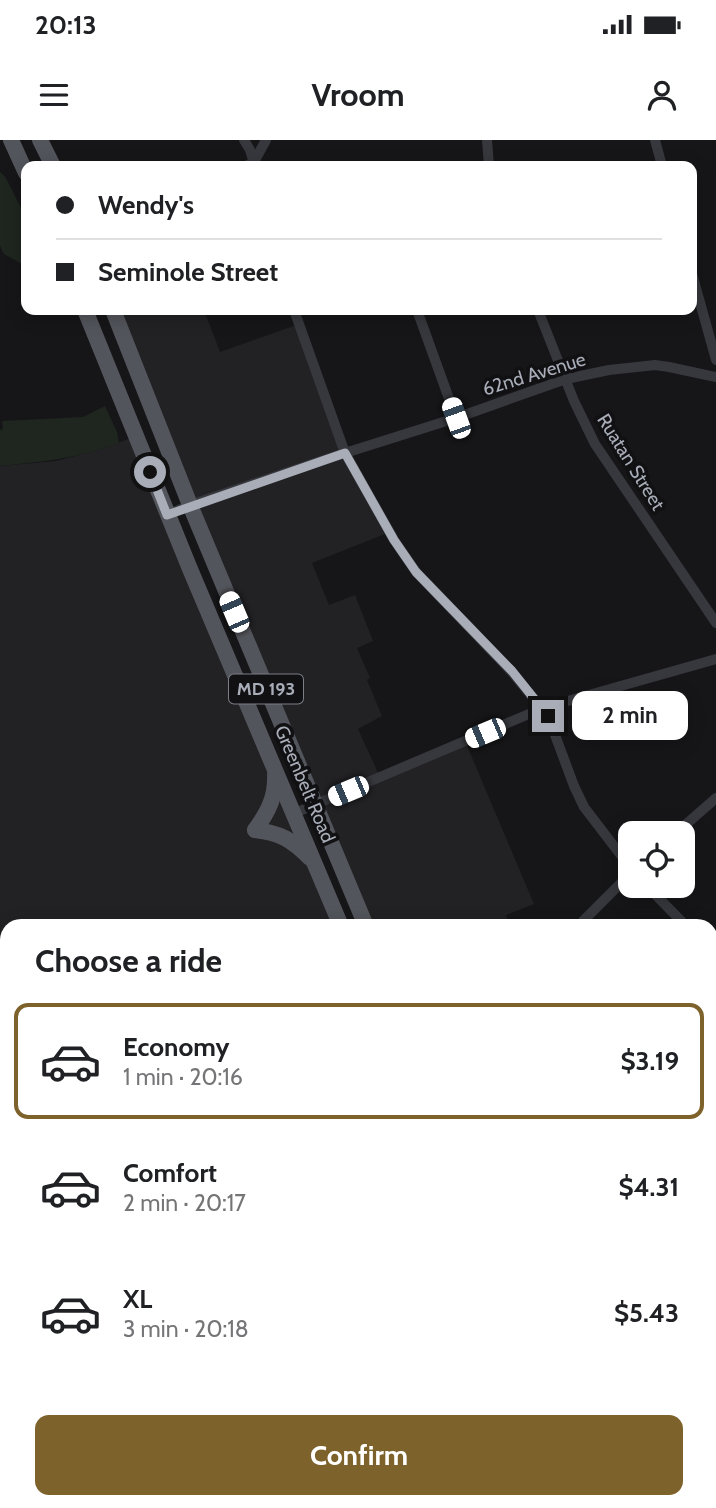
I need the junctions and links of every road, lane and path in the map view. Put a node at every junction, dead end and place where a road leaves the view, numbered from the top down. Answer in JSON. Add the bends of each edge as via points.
{"nodes":[{"id":1,"x":11,"y":140,"type":"edge"},
{"id":2,"x":40,"y":140,"type":"edge"},
{"id":3,"x":244,"y":140,"type":"edge"},
{"id":4,"x":266,"y":140,"type":"edge"},
{"id":5,"x":486,"y":140,"type":"edge"},
{"id":6,"x":655,"y":140,"type":"edge"},
{"id":7,"x":50,"y":161,"type":"edge"},
{"id":8,"x":251,"y":161,"type":"edge"},
{"id":9,"x":254,"y":161,"type":"edge"},
{"id":10,"x":488,"y":161,"type":"edge"},
{"id":11,"x":661,"y":161,"type":"edge"},
{"id":12,"x":21,"y":162,"type":"edge"},
{"id":13,"x":697,"y":292,"type":"edge"},
{"id":14,"x":87,"y":315,"type":"edge"},
{"id":15,"x":115,"y":315,"type":"edge"},
{"id":16,"x":296,"y":315,"type":"edge"},
{"id":17,"x":419,"y":315,"type":"edge"},
{"id":18,"x":540,"y":315,"type":"edge"},
{"id":19,"x":716,"y":360,"type":"edge"},
{"id":20,"x":716,"y":377,"type":"edge"},
{"id":21,"x":566,"y":379,"type":"junction"},
{"id":22,"x":456,"y":418,"type":"junction"},
{"id":23,"x":345,"y":453,"type":"junction"},
{"id":24,"x":190,"y":505,"type":"junction"},
{"id":25,"x":167,"y":515,"type":"junction"},
{"id":26,"x":716,"y":622,"type":"edge"},
{"id":27,"x":716,"y":659,"type":"edge"},
{"id":28,"x":543,"y":708,"type":"junction"},
{"id":29,"x":274,"y":764,"type":"junction"},
{"id":30,"x":716,"y":798,"type":"edge"},
{"id":31,"x":315,"y":805,"type":"junction"},
{"id":32,"x":295,"y":813,"type":"junction"},
{"id":33,"x":690,"y":821,"type":"edge"},
{"id":34,"x":618,"y":851,"type":"edge"},
{"id":35,"x":316,"y":864,"type":"junction"},
{"id":36,"x":618,"y":886,"type":"edge"},
{"id":37,"x":659,"y":898,"type":"edge"},
{"id":38,"x":338,"y":919,"type":"edge"},
{"id":39,"x":363,"y":919,"type":"edge"},
{"id":40,"x":585,"y":919,"type":"edge"},
{"id":41,"x":679,"y":919,"type":"edge"}],
"edges":[{"from":1,"to":12,"type":"main road"},
{"from":2,"to":7,"type":"main road"},
{"from":3,"to":8,"type":"street"},
{"from":4,"to":9,"type":"street"},
{"from":5,"to":10,"type":"street"},
{"from":6,"to":11,"type":"street"},
{"from":13,"to":19,"type":"street"},
{"from":14,"to":25,"type":"main road","name":"Greenbelt Road","number":"MD 193"},
{"from":15,"to":24,"type":"main road","name":"Greenbelt Road","number":"MD 193"},
{"from":16,"to":23,"type":"street"},
{"from":17,"to":22,"type":"street"},
{"from":18,"to":21,"type":"street","name":"Ruatan Street"},
{"from":20,"to":21,"type":"street","name":"62nd Avenue","via":[[655,365]]},
{"from":21,"to":22,"type":"street","name":"62nd Avenue"},
{"from":21,"to":26,"type":"street","name":"Ruatan Street","via":[[594,444]]},
{"from":22,"to":23,"type":"street","name":"62nd Avenue"},
{"from":23,"to":24,"type":"street","name":"62nd Avenue"},
{"from":23,"to":28,"type":"street","via":[[416,572]]},
{"from":24,"to":25,"type":"street","name":"62nd Avenue"},
{"from":24,"to":31,"type":"main road","name":"Greenbelt Road","number":"MD 193"},
{"from":25,"to":29,"type":"main road","name":"Greenbelt Road","number":"MD 193"},
{"from":27,"to":28,"type":"street"},
{"from":28,"to":31,"type":"street"},
{"from":28,"to":34,"type":"street","via":[[584,807]]},
{"from":29,"to":32,"type":"main road","name":"Greenbelt Road","number":"MD 193"},
{"from":29,"to":35,"type":"main road","via":[[272,801],[255,830],[291,841]]},
{"from":30,"to":33,"type":"street"},
{"from":31,"to":32,"type":"street"},
{"from":31,"to":39,"type":"main road","name":"Greenbelt Road","number":"MD 193"},
{"from":32,"to":35,"type":"main road","name":"Greenbelt Road","number":"MD 193"},
{"from":35,"to":38,"type":"main road","name":"Greenbelt Road","number":"MD 193"},
{"from":36,"to":40,"type":"street"},
{"from":37,"to":41,"type":"street"}]}
